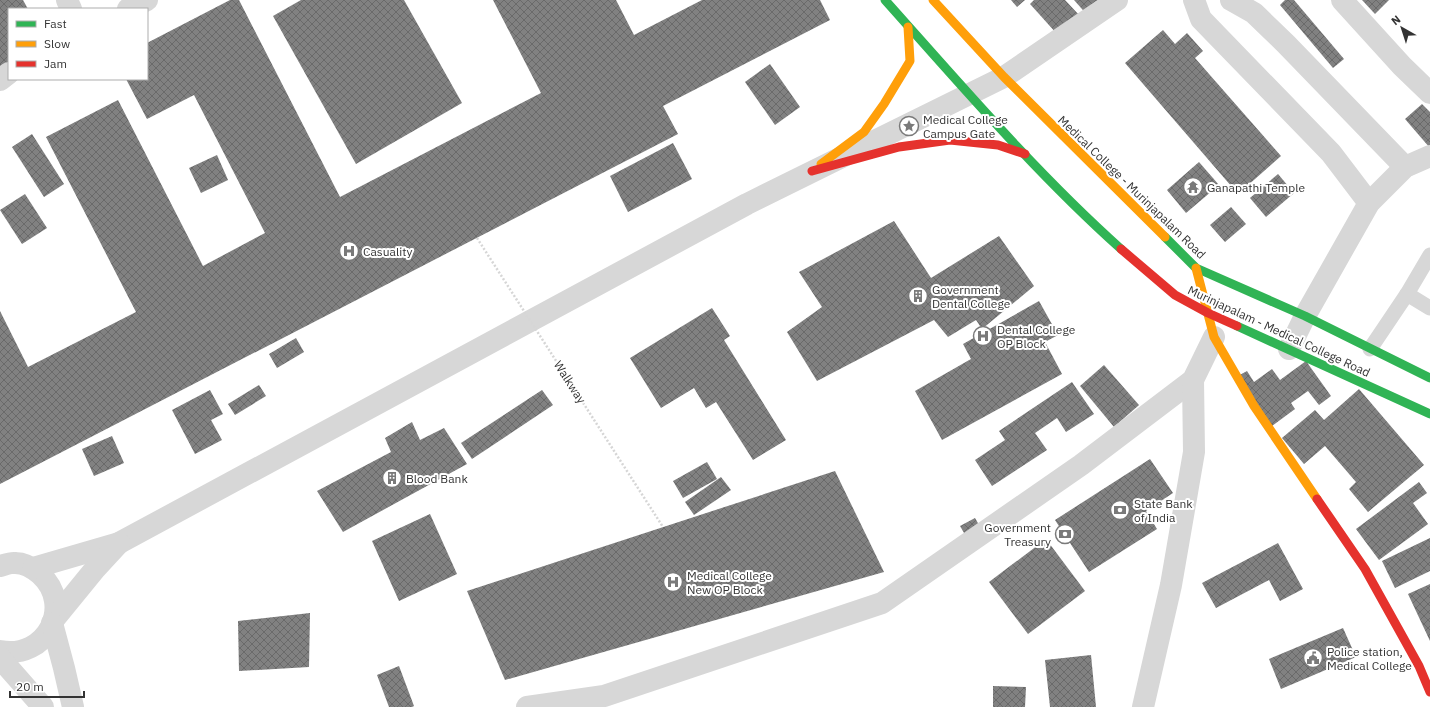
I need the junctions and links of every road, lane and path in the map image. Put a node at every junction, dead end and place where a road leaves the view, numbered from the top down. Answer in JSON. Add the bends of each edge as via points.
{"nodes":[{"id":1,"x":147,"y":0,"type":"edge"},
{"id":2,"x":885,"y":0,"type":"edge"},
{"id":3,"x":933,"y":0,"type":"edge"},
{"id":4,"x":1117,"y":0,"type":"edge"},
{"id":5,"x":1194,"y":0,"type":"edge"},
{"id":6,"x":1231,"y":0,"type":"edge"},
{"id":7,"x":1342,"y":0,"type":"edge"},
{"id":8,"x":130,"y":8,"type":"edge"},
{"id":9,"x":908,"y":27,"type":"junction"},
{"id":10,"x":8,"y":74,"type":"edge"},
{"id":11,"x":1004,"y":77,"type":"junction"},
{"id":12,"x":0,"y":80,"type":"edge"},
{"id":13,"x":1430,"y":93,"type":"edge"},
{"id":14,"x":969,"y":94,"type":"junction"},
{"id":15,"x":1025,"y":154,"type":"junction"},
{"id":16,"x":1430,"y":156,"type":"edge"},
{"id":17,"x":1405,"y":167,"type":"junction"},
{"id":18,"x":812,"y":171,"type":"junction"},
{"id":19,"x":1369,"y":203,"type":"junction"},
{"id":20,"x":477,"y":238,"type":"dead end"},
{"id":21,"x":1430,"y":255,"type":"edge"},
{"id":22,"x":1196,"y":268,"type":"junction"},
{"id":23,"x":1407,"y":294,"type":"junction"},
{"id":24,"x":1430,"y":308,"type":"edge"},
{"id":25,"x":1208,"y":313,"type":"junction"},
{"id":26,"x":1305,"y":316,"type":"junction"},
{"id":27,"x":1214,"y":337,"type":"junction"},
{"id":28,"x":1289,"y":349,"type":"junction"},
{"id":29,"x":1370,"y":349,"type":"junction"},
{"id":30,"x":1430,"y":378,"type":"edge"},
{"id":31,"x":1193,"y":380,"type":"junction"},
{"id":32,"x":1430,"y":414,"type":"edge"},
{"id":33,"x":663,"y":527,"type":"dead end"},
{"id":34,"x":118,"y":543,"type":"junction"},
{"id":35,"x":12,"y":564,"type":"edge"},
{"id":36,"x":53,"y":621,"type":"junction"},
{"id":37,"x":0,"y":651,"type":"edge"},
{"id":38,"x":0,"y":658,"type":"edge"},
{"id":39,"x":1430,"y":692,"type":"edge"},
{"id":40,"x":43,"y":707,"type":"edge"},
{"id":41,"x":73,"y":707,"type":"edge"},
{"id":42,"x":527,"y":707,"type":"edge"},
{"id":43,"x":1143,"y":707,"type":"edge"}],
"edges":[{"from":1,"to":8,"type":"street"},
{"from":2,"to":9,"type":"main road","name":"Murinjapalam - Medical College Road"},
{"from":3,"to":11,"type":"main road","name":"Medical College - Murinjapalam Road"},
{"from":4,"to":11,"type":"street"},
{"from":5,"to":19,"type":"street","via":[[1201,19],[1331,154]]},
{"from":6,"to":17,"type":"street","via":[[1254,13]]},
{"from":7,"to":13,"type":"street"},
{"from":9,"to":14,"type":"main road","name":"Murinjapalam - Medical College Road"},
{"from":9,"to":18,"type":"main road","via":[[910,61],[884,104],[864,132]]},
{"from":10,"to":12,"type":"street"},
{"from":11,"to":14,"type":"street"},
{"from":11,"to":22,"type":"main road","name":"Medical College - Murinjapalam Road"},
{"from":14,"to":15,"type":"main road","name":"Murinjapalam - Medical College Road"},
{"from":14,"to":18,"type":"street"},
{"from":15,"to":18,"type":"main road","via":[[998,145],[950,140],[899,147]]},
{"from":15,"to":25,"type":"main road","name":"Murinjapalam - Medical College Road","via":[[1090,222],[1139,266],[1175,295]]},
{"from":16,"to":17,"type":"street"},
{"from":17,"to":19,"type":"street"},
{"from":18,"to":34,"type":"street","via":[[740,207]]},
{"from":19,"to":26,"type":"street"},
{"from":20,"to":33,"type":"path","name":"Walkway","bridge":true},
{"from":21,"to":23,"type":"lane"},
{"from":22,"to":25,"type":"main road"},
{"from":22,"to":26,"type":"main road","name":"Medical College - Murinjapalam Road"},
{"from":23,"to":24,"type":"lane"},
{"from":23,"to":29,"type":"lane"},
{"from":25,"to":27,"type":"main road"},
{"from":25,"to":28,"type":"main road","name":"Murinjapalam - Medical College Road"},
{"from":26,"to":28,"type":"street"},
{"from":26,"to":29,"type":"main road","name":"Medical College - Murinjapalam Road"},
{"from":27,"to":31,"type":"street"},
{"from":27,"to":39,"type":"main road","via":[[1254,406],[1365,569],[1419,666]]},
{"from":28,"to":32,"type":"main road","name":"Murinjapalam - Medical College Road"},
{"from":29,"to":30,"type":"main road","name":"Medical College - Murinjapalam Road"},
{"from":31,"to":42,"type":"street","via":[[1081,464],[882,603],[604,696]]},
{"from":31,"to":43,"type":"street","via":[[1194,452],[1171,585]]},
{"from":34,"to":35,"type":"street"},
{"from":34,"to":36,"type":"street"},
{"from":35,"to":36,"type":"street","via":[[48,581],[55,599]]},
{"from":36,"to":37,"type":"street","via":[[46,636],[30,648],[11,653]]},
{"from":36,"to":41,"type":"street"},
{"from":38,"to":40,"type":"street"}]}
